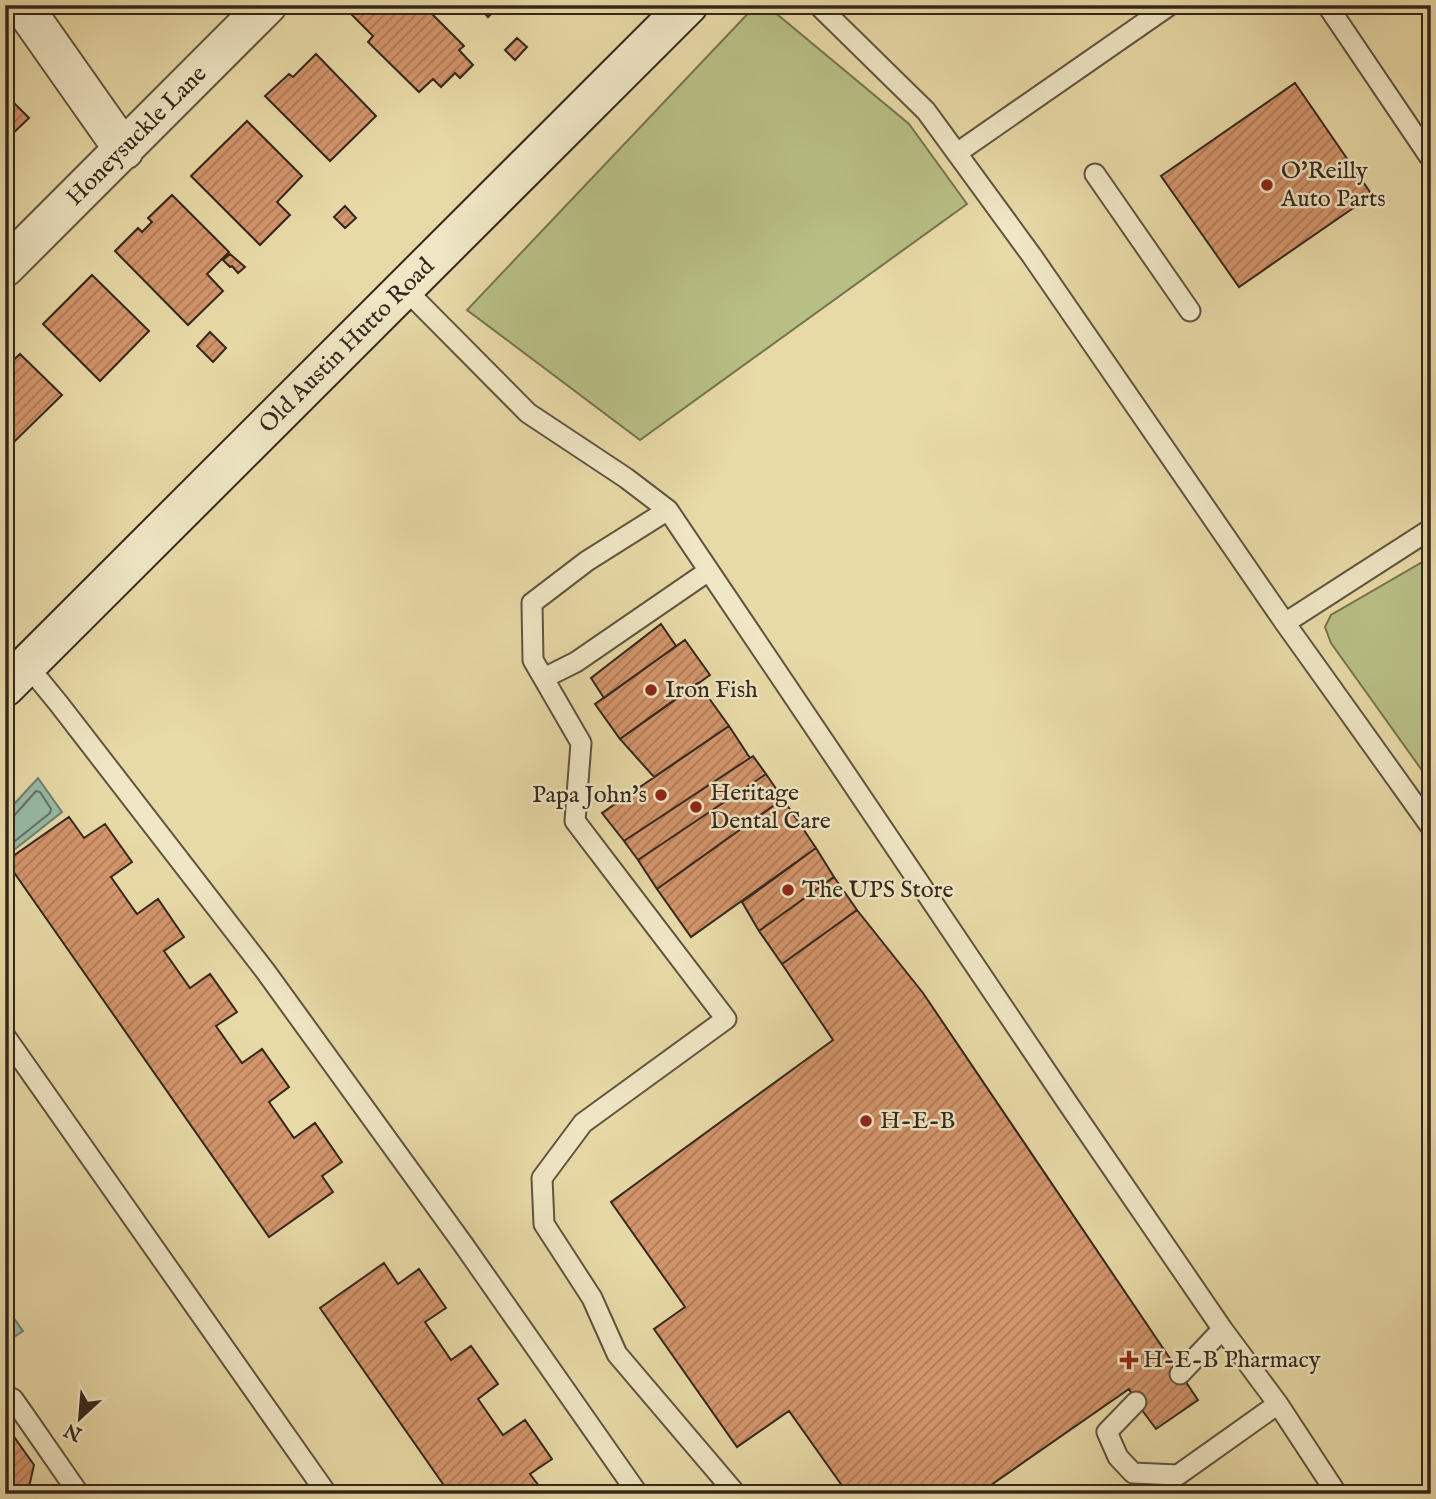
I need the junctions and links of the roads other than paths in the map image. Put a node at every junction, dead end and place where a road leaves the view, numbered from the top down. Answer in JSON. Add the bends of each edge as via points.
{"nodes":[{"id":1,"x":22,"y":5,"type":"edge"},
{"id":2,"x":267,"y":5,"type":"edge"},
{"id":3,"x":688,"y":5,"type":"edge"},
{"id":4,"x":818,"y":5,"type":"edge"},
{"id":5,"x":1170,"y":5,"type":"edge"},
{"id":6,"x":1326,"y":5,"type":"edge"},
{"id":7,"x":1146,"y":12,"type":"edge"},
{"id":8,"x":124,"y":150,"type":"junction"},
{"id":9,"x":957,"y":153,"type":"junction"},
{"id":10,"x":1429,"y":156,"type":"edge"},
{"id":11,"x":1095,"y":174,"type":"dead end"},
{"id":12,"x":5,"y":267,"type":"edge"},
{"id":13,"x":404,"y":288,"type":"junction"},
{"id":14,"x":1190,"y":311,"type":"dead end"},
{"id":15,"x":668,"y":510,"type":"junction"},
{"id":16,"x":1431,"y":529,"type":"edge"},
{"id":17,"x":708,"y":572,"type":"junction"},
{"id":18,"x":1285,"y":623,"type":"junction"},
{"id":19,"x":16,"y":676,"type":"edge"},
{"id":20,"x":544,"y":678,"type":"junction"},
{"id":21,"x":1431,"y":827,"type":"edge"},
{"id":22,"x":5,"y":1036,"type":"edge"},
{"id":23,"x":1223,"y":1330,"type":"junction"},
{"id":24,"x":1180,"y":1374,"type":"dead end"},
{"id":25,"x":5,"y":1395,"type":"edge"},
{"id":26,"x":1136,"y":1402,"type":"dead end"},
{"id":27,"x":1278,"y":1404,"type":"junction"},
{"id":28,"x":79,"y":1494,"type":"edge"},
{"id":29,"x":327,"y":1494,"type":"edge"},
{"id":30,"x":638,"y":1494,"type":"edge"},
{"id":31,"x":736,"y":1494,"type":"edge"},
{"id":32,"x":1337,"y":1494,"type":"edge"}],
"edges":[{"from":1,"to":8,"type":"street"},
{"from":2,"to":8,"type":"street","name":"Honeysuckle Lane"},
{"from":3,"to":13,"type":"street","name":"Old Austin Hutto Road"},
{"from":4,"to":9,"type":"lane","via":[[926,111]]},
{"from":5,"to":7,"type":"lane"},
{"from":6,"to":10,"type":"lane"},
{"from":7,"to":9,"type":"lane"},
{"from":8,"to":12,"type":"street","name":"Honeysuckle Lane"},
{"from":9,"to":18,"type":"lane"},
{"from":11,"to":14,"type":"lane"},
{"from":13,"to":15,"type":"lane","via":[[528,413]]},
{"from":13,"to":19,"type":"street","name":"Old Austin Hutto Road"},
{"from":15,"to":17,"type":"lane"},
{"from":15,"to":20,"type":"lane","via":[[587,561],[532,603],[533,660]]},
{"from":16,"to":18,"type":"lane"},
{"from":17,"to":20,"type":"lane","via":[[576,662]]},
{"from":17,"to":23,"type":"lane"},
{"from":18,"to":21,"type":"lane"},
{"from":19,"to":30,"type":"lane","via":[[59,704],[266,972]]},
{"from":20,"to":31,"type":"lane","via":[[581,743],[575,821],[726,1019],[583,1123],[542,1178],[544,1224],[592,1298],[617,1354]]},
{"from":22,"to":29,"type":"lane"},
{"from":23,"to":24,"type":"lane"},
{"from":23,"to":27,"type":"lane"},
{"from":25,"to":28,"type":"lane","via":[[13,1399]]},
{"from":26,"to":27,"type":"lane","via":[[1107,1432],[1118,1457],[1133,1473],[1178,1475]]},
{"from":27,"to":32,"type":"lane"}]}
